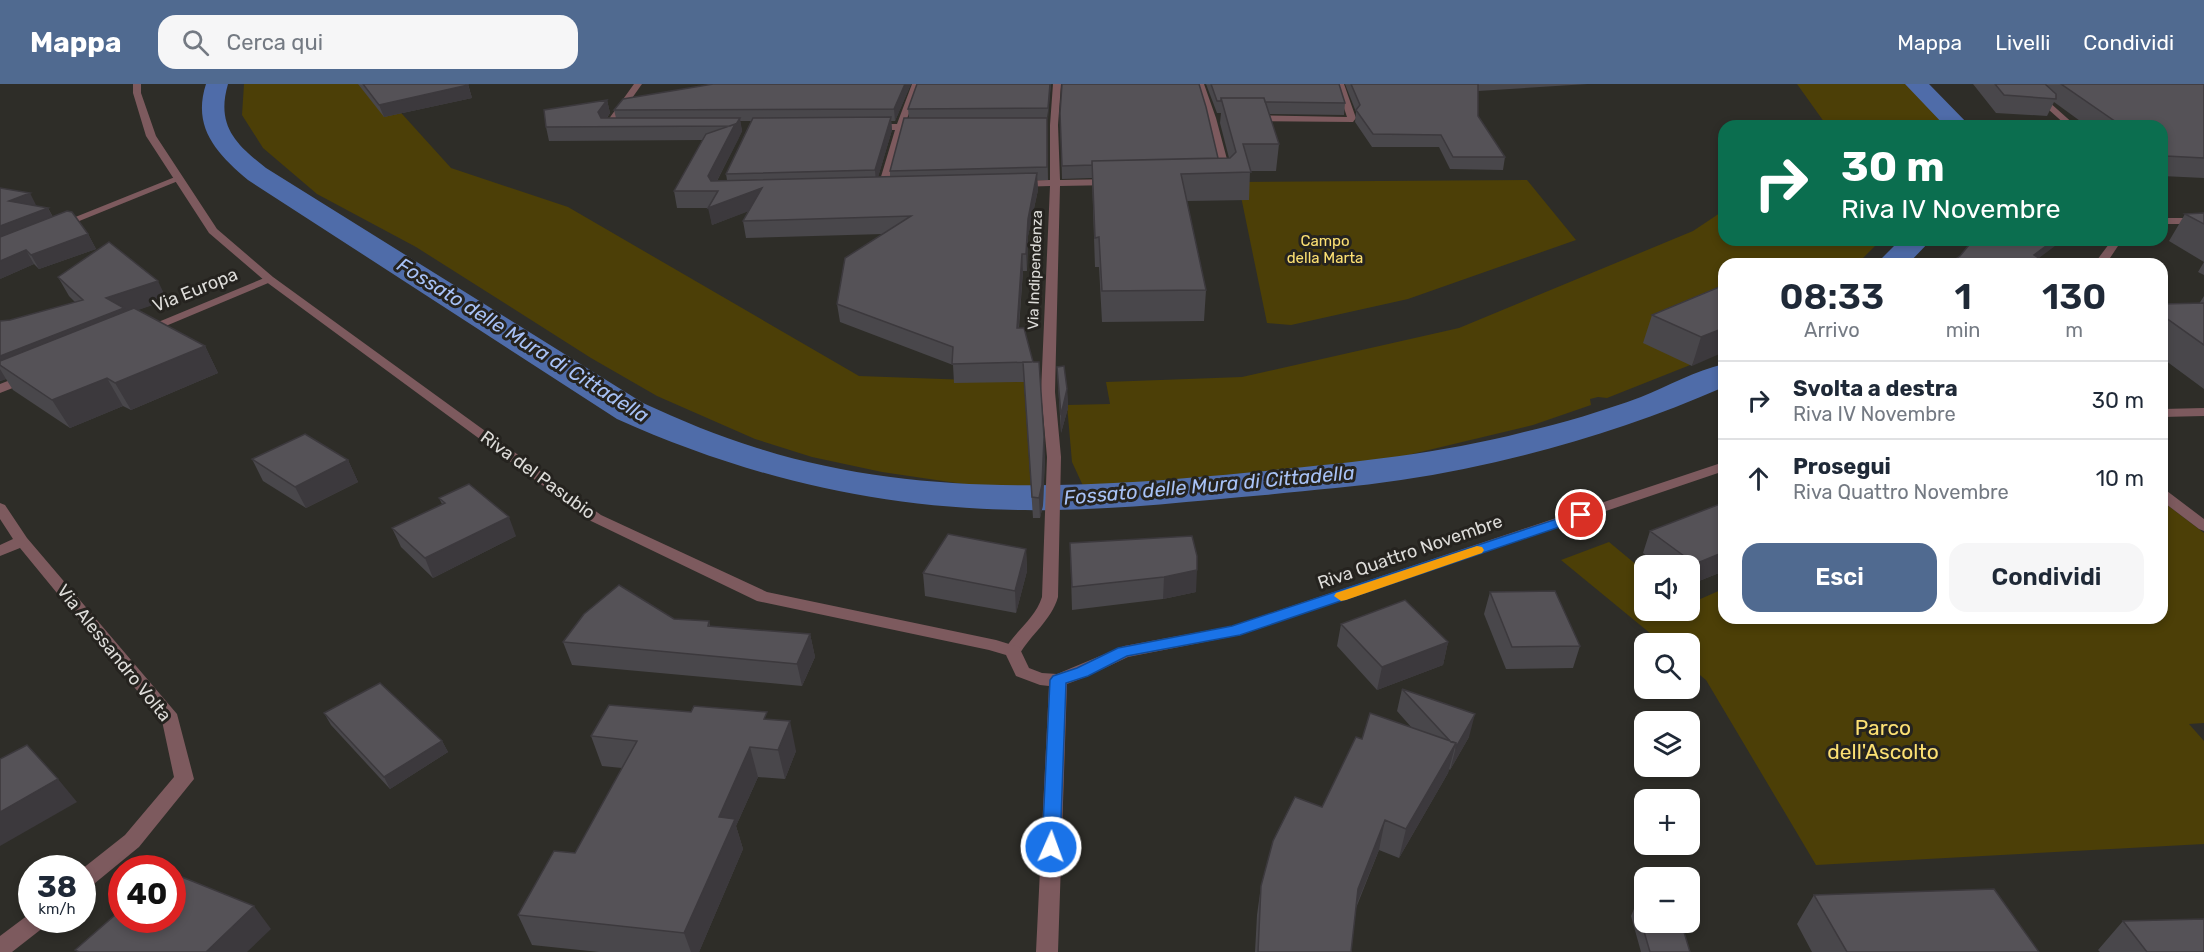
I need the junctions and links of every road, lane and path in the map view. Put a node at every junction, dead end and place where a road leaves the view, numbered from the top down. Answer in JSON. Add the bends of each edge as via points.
{"nodes":[{"id":1,"x":137,"y":84,"type":"edge"},
{"id":2,"x":638,"y":84,"type":"edge"},
{"id":3,"x":916,"y":84,"type":"edge"},
{"id":4,"x":1057,"y":84,"type":"edge"},
{"id":5,"x":1200,"y":84,"type":"edge"},
{"id":6,"x":1340,"y":84,"type":"edge"},
{"id":7,"x":2024,"y":84,"type":"edge"},
{"id":8,"x":1212,"y":117,"type":"junction"},
{"id":9,"x":1223,"y":118,"type":"edge"},
{"id":10,"x":1245,"y":118,"type":"edge"},
{"id":11,"x":2065,"y":120,"type":"edge"},
{"id":12,"x":857,"y":127,"type":"edge"},
{"id":13,"x":900,"y":127,"type":"junction"},
{"id":14,"x":932,"y":127,"type":"edge"},
{"id":15,"x":624,"y":128,"type":"edge"},
{"id":16,"x":178,"y":179,"type":"junction"},
{"id":17,"x":1216,"y":180,"type":"edge"},
{"id":18,"x":1127,"y":182,"type":"edge"},
{"id":19,"x":1055,"y":183,"type":"junction"},
{"id":20,"x":1011,"y":184,"type":"edge"},
{"id":21,"x":893,"y":189,"type":"edge"},
{"id":22,"x":870,"y":190,"type":"edge"},
{"id":23,"x":882,"y":190,"type":"junction"},
{"id":24,"x":2168,"y":221,"type":"edge"},
{"id":25,"x":2204,"y":221,"type":"edge"},
{"id":26,"x":51,"y":229,"type":"edge"},
{"id":27,"x":269,"y":279,"type":"junction"},
{"id":28,"x":134,"y":334,"type":"edge"},
{"id":29,"x":41,"y":372,"type":"edge"},
{"id":30,"x":0,"y":388,"type":"edge"},
{"id":31,"x":2204,"y":412,"type":"edge"},
{"id":32,"x":2168,"y":413,"type":"edge"},
{"id":33,"x":1718,"y":468,"type":"edge"},
{"id":34,"x":2168,"y":499,"type":"edge"},
{"id":35,"x":0,"y":508,"type":"edge"},
{"id":36,"x":2204,"y":526,"type":"edge"},
{"id":37,"x":22,"y":541,"type":"junction"},
{"id":38,"x":0,"y":551,"type":"edge"},
{"id":39,"x":1013,"y":651,"type":"junction"},
{"id":40,"x":1058,"y":680,"type":"junction"},
{"id":41,"x":96,"y":871,"type":"edge"},
{"id":42,"x":20,"y":933,"type":"edge"},
{"id":43,"x":0,"y":949,"type":"edge"},
{"id":44,"x":1047,"y":952,"type":"edge"}],
"edges":[{"from":1,"to":16,"type":"street","name":"Riva del Pasubio","via":[[151,136]]},
{"from":2,"to":15,"type":"street","via":[[607,127]]},
{"from":3,"to":13,"type":"street"},
{"from":4,"to":19,"type":"street","name":"Via Indipendenza","via":[[1048,125]]},
{"from":5,"to":8,"type":"street"},
{"from":6,"to":10,"type":"street","via":[[1350,120]]},
{"from":7,"to":11,"type":"street"},
{"from":8,"to":9,"type":"street"},
{"from":8,"to":17,"type":"street","via":[[1227,180]]},
{"from":12,"to":13,"type":"street"},
{"from":13,"to":14,"type":"street"},
{"from":13,"to":23,"type":"street"},
{"from":16,"to":26,"type":"street"},
{"from":16,"to":27,"type":"street","name":"Riva del Pasubio","via":[[213,231]]},
{"from":18,"to":19,"type":"street"},
{"from":19,"to":20,"type":"street"},
{"from":19,"to":39,"type":"street","name":"Via Indipendenza","via":[[1048,392],[1054,457],[1047,610],[1017,641]]},
{"from":21,"to":23,"type":"street"},
{"from":22,"to":23,"type":"street"},
{"from":24,"to":25,"type":"street"},
{"from":27,"to":28,"type":"street","name":"Via Europa"},
{"from":27,"to":39,"type":"street","name":"Riva del Pasubio","via":[[596,518],[763,597]]},
{"from":29,"to":30,"type":"street"},
{"from":31,"to":32,"type":"street"},
{"from":33,"to":40,"type":"street","name":"Riva Quattro Novembre","via":[[1234,631],[1124,652]]},
{"from":34,"to":36,"type":"street"},
{"from":35,"to":37,"type":"street","name":"Via Alessandro Volta"},
{"from":37,"to":38,"type":"street"},
{"from":37,"to":41,"type":"street","name":"Via Alessandro Volta","via":[[171,719],[184,779],[132,841]]},
{"from":39,"to":40,"type":"street","via":[[1022,672]]},
{"from":40,"to":44,"type":"street"},
{"from":42,"to":43,"type":"street"}]}
